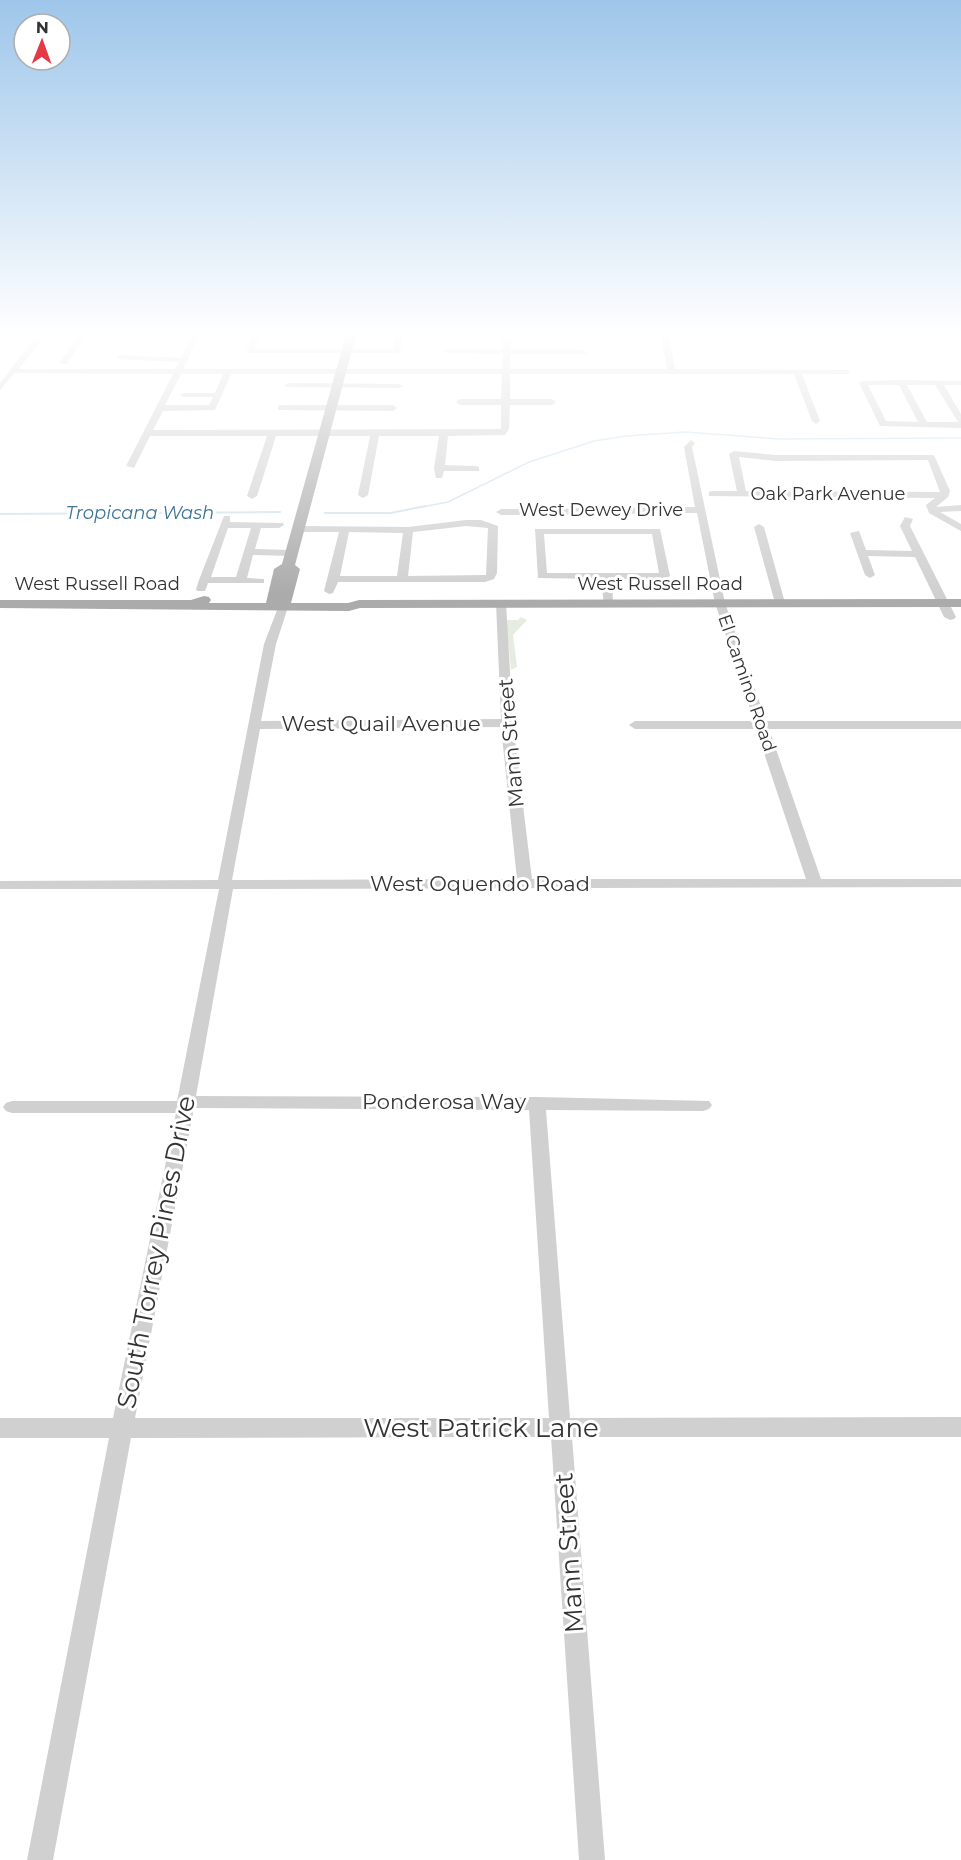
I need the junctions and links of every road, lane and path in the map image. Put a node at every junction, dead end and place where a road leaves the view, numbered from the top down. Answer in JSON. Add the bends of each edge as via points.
{"nodes":[{"id":1,"x":151,"y":422,"type":"edge"},
{"id":2,"x":327,"y":422,"type":"edge"},
{"id":3,"x":504,"y":422,"type":"edge"},
{"id":4,"x":881,"y":422,"type":"edge"},
{"id":5,"x":922,"y":422,"type":"edge"},
{"id":6,"x":961,"y":423,"type":"edge"},
{"id":7,"x":924,"y":425,"type":"junction"},
{"id":8,"x":148,"y":433,"type":"junction"},
{"id":9,"x":272,"y":434,"type":"junction"},
{"id":10,"x":324,"y":434,"type":"junction"},
{"id":11,"x":375,"y":434,"type":"junction"},
{"id":12,"x":444,"y":434,"type":"junction"},
{"id":13,"x":691,"y":443,"type":"dead end"},
{"id":14,"x":131,"y":466,"type":"dead end"},
{"id":15,"x":476,"y":469,"type":"dead end"},
{"id":16,"x":712,"y":494,"type":"dead end"},
{"id":17,"x":742,"y":494,"type":"junction"},
{"id":18,"x":363,"y":495,"type":"dead end"},
{"id":19,"x":945,"y":495,"type":"junction"},
{"id":20,"x":252,"y":496,"type":"dead end"},
{"id":21,"x":700,"y":510,"type":"junction"},
{"id":22,"x":961,"y":510,"type":"edge"},
{"id":23,"x":932,"y":511,"type":"junction"},
{"id":24,"x":501,"y":512,"type":"dead end"},
{"id":25,"x":908,"y":519,"type":"dead end"},
{"id":26,"x":257,"y":525,"type":"junction"},
{"id":27,"x":279,"y":525,"type":"dead end"},
{"id":28,"x":759,"y":527,"type":"dead end"},
{"id":29,"x":961,"y":528,"type":"edge"},
{"id":30,"x":298,"y":529,"type":"junction"},
{"id":31,"x":345,"y":530,"type":"junction"},
{"id":32,"x":408,"y":530,"type":"junction"},
{"id":33,"x":855,"y":533,"type":"dead end"},
{"id":34,"x":249,"y":552,"type":"junction"},
{"id":35,"x":862,"y":554,"type":"junction"},
{"id":36,"x":918,"y":554,"type":"junction"},
{"id":37,"x":290,"y":560,"type":"junction"},
{"id":38,"x":870,"y":574,"type":"dead end"},
{"id":39,"x":606,"y":576,"type":"junction"},
{"id":40,"x":334,"y":579,"type":"junction"},
{"id":41,"x":402,"y":579,"type":"junction"},
{"id":42,"x":241,"y":580,"type":"junction"},
{"id":43,"x":260,"y":581,"type":"dead end"},
{"id":44,"x":329,"y":591,"type":"dead end"},
{"id":45,"x":278,"y":603,"type":"junction"},
{"id":46,"x":501,"y":603,"type":"junction"},
{"id":47,"x":608,"y":603,"type":"junction"},
{"id":48,"x":720,"y":603,"type":"junction"},
{"id":49,"x":780,"y":603,"type":"junction"},
{"id":50,"x":942,"y":603,"type":"junction"},
{"id":51,"x":961,"y":603,"type":"edge"},
{"id":52,"x":0,"y":604,"type":"edge"},
{"id":53,"x":950,"y":617,"type":"dead end"},
{"id":54,"x":507,"y":723,"type":"junction"},
{"id":55,"x":762,"y":724,"type":"junction"},
{"id":56,"x":254,"y":725,"type":"junction"},
{"id":57,"x":635,"y":725,"type":"dead end"},
{"id":58,"x":961,"y":725,"type":"edge"},
{"id":59,"x":525,"y":883,"type":"junction"},
{"id":60,"x":815,"y":883,"type":"junction"},
{"id":61,"x":961,"y":883,"type":"edge"},
{"id":62,"x":227,"y":884,"type":"junction"},
{"id":63,"x":0,"y":885,"type":"edge"},
{"id":64,"x":537,"y":1102,"type":"junction"},
{"id":65,"x":185,"y":1105,"type":"junction"},
{"id":66,"x":703,"y":1105,"type":"dead end"},
{"id":67,"x":12,"y":1107,"type":"dead end"},
{"id":68,"x":961,"y":1427,"type":"edge"},
{"id":69,"x":0,"y":1428,"type":"edge"},
{"id":70,"x":122,"y":1428,"type":"junction"},
{"id":71,"x":561,"y":1429,"type":"junction"},
{"id":72,"x":40,"y":1860,"type":"edge"},
{"id":73,"x":592,"y":1860,"type":"edge"}],
"edges":[{"from":1,"to":8,"type":"street"},
{"from":2,"to":10,"type":"main road","name":"South Torrey Pines Drive"},
{"from":3,"to":12,"type":"street","via":[[502,433]]},
{"from":4,"to":7,"type":"street"},
{"from":5,"to":7,"type":"street"},
{"from":6,"to":7,"type":"street"},
{"from":8,"to":9,"type":"street"},
{"from":8,"to":14,"type":"street"},
{"from":9,"to":10,"type":"street"},
{"from":9,"to":20,"type":"street"},
{"from":10,"to":11,"type":"street"},
{"from":10,"to":30,"type":"main road","name":"South Torrey Pines Drive"},
{"from":11,"to":12,"type":"street"},
{"from":11,"to":18,"type":"street"},
{"from":12,"to":15,"type":"street","via":[[439,472]]},
{"from":13,"to":21,"type":"street","name":"El Camino Road","via":[[688,447]]},
{"from":16,"to":17,"type":"street","name":"Oak Park Avenue"},
{"from":17,"to":19,"type":"street","name":"Oak Park Avenue"},
{"from":17,"to":19,"type":"street","via":[[734,454],[776,458],[931,457]]},
{"from":19,"to":23,"type":"street","via":[[931,505]]},
{"from":21,"to":24,"type":"street","name":"West Dewey Drive"},
{"from":21,"to":48,"type":"street","name":"El Camino Road"},
{"from":22,"to":23,"type":"street"},
{"from":23,"to":29,"type":"street"},
{"from":25,"to":36,"type":"street","via":[[905,526]]},
{"from":26,"to":27,"type":"street"},
{"from":26,"to":34,"type":"street"},
{"from":26,"to":42,"type":"street","via":[[226,522],[202,585]]},
{"from":28,"to":49,"type":"street"},
{"from":30,"to":31,"type":"street"},
{"from":30,"to":37,"type":"main road","name":"South Torrey Pines Drive"},
{"from":31,"to":32,"type":"street"},
{"from":31,"to":40,"type":"street"},
{"from":32,"to":41,"type":"street"},
{"from":32,"to":41,"type":"street","via":[[491,524],[490,577]]},
{"from":33,"to":35,"type":"street"},
{"from":34,"to":37,"type":"street"},
{"from":34,"to":42,"type":"street"},
{"from":35,"to":36,"type":"street"},
{"from":35,"to":38,"type":"street"},
{"from":36,"to":50,"type":"street"},
{"from":37,"to":45,"type":"main road","name":"South Torrey Pines Drive","via":[[293,569]]},
{"from":39,"to":39,"type":"street","via":[[542,576],[539,531],[656,531],[665,576]]},
{"from":39,"to":47,"type":"street"},
{"from":40,"to":41,"type":"street"},
{"from":40,"to":44,"type":"street"},
{"from":42,"to":43,"type":"street"},
{"from":45,"to":46,"type":"main road","name":"West Russell Road","via":[[349,607]]},
{"from":45,"to":52,"type":"main road","name":"West Russell Road","via":[[203,607]]},
{"from":45,"to":56,"type":"street","name":"South Torrey Pines Drive","via":[[276,633],[270,644]]},
{"from":46,"to":47,"type":"main road","name":"West Russell Road"},
{"from":46,"to":54,"type":"street","name":"Mann Street"},
{"from":47,"to":48,"type":"main road","name":"West Russell Road"},
{"from":48,"to":49,"type":"main road","name":"West Russell Road"},
{"from":48,"to":55,"type":"street","name":"El Camino Road"},
{"from":49,"to":50,"type":"main road","name":"West Russell Road"},
{"from":50,"to":51,"type":"main road","name":"West Russell Road"},
{"from":50,"to":53,"type":"street"},
{"from":54,"to":56,"type":"street","name":"West Quail Avenue"},
{"from":54,"to":59,"type":"street","name":"Mann Street"},
{"from":55,"to":57,"type":"street"},
{"from":55,"to":58,"type":"street"},
{"from":55,"to":60,"type":"street","name":"El Camino Road"},
{"from":56,"to":62,"type":"street","name":"South Torrey Pines Drive","via":[[224,878]]},
{"from":59,"to":60,"type":"street","name":"West Oquendo Road"},
{"from":59,"to":62,"type":"street","name":"West Oquendo Road"},
{"from":60,"to":61,"type":"street","name":"West Oquendo Road"},
{"from":62,"to":63,"type":"street","name":"West Oquendo Road"},
{"from":62,"to":65,"type":"street","name":"South Torrey Pines Drive"},
{"from":64,"to":65,"type":"street","name":"Ponderosa Way"},
{"from":64,"to":66,"type":"street","name":"Ponderosa Way"},
{"from":64,"to":71,"type":"street","name":"Mann Street"},
{"from":65,"to":67,"type":"street","name":"Ponderosa Way"},
{"from":65,"to":70,"type":"street","name":"South Torrey Pines Drive"},
{"from":68,"to":71,"type":"street","name":"West Patrick Lane"},
{"from":69,"to":70,"type":"street","name":"West Patrick Lane"},
{"from":70,"to":71,"type":"street","name":"West Patrick Lane"},
{"from":70,"to":72,"type":"street","name":"South Torrey Pines Drive"},
{"from":71,"to":73,"type":"street","name":"Mann Street"}]}
